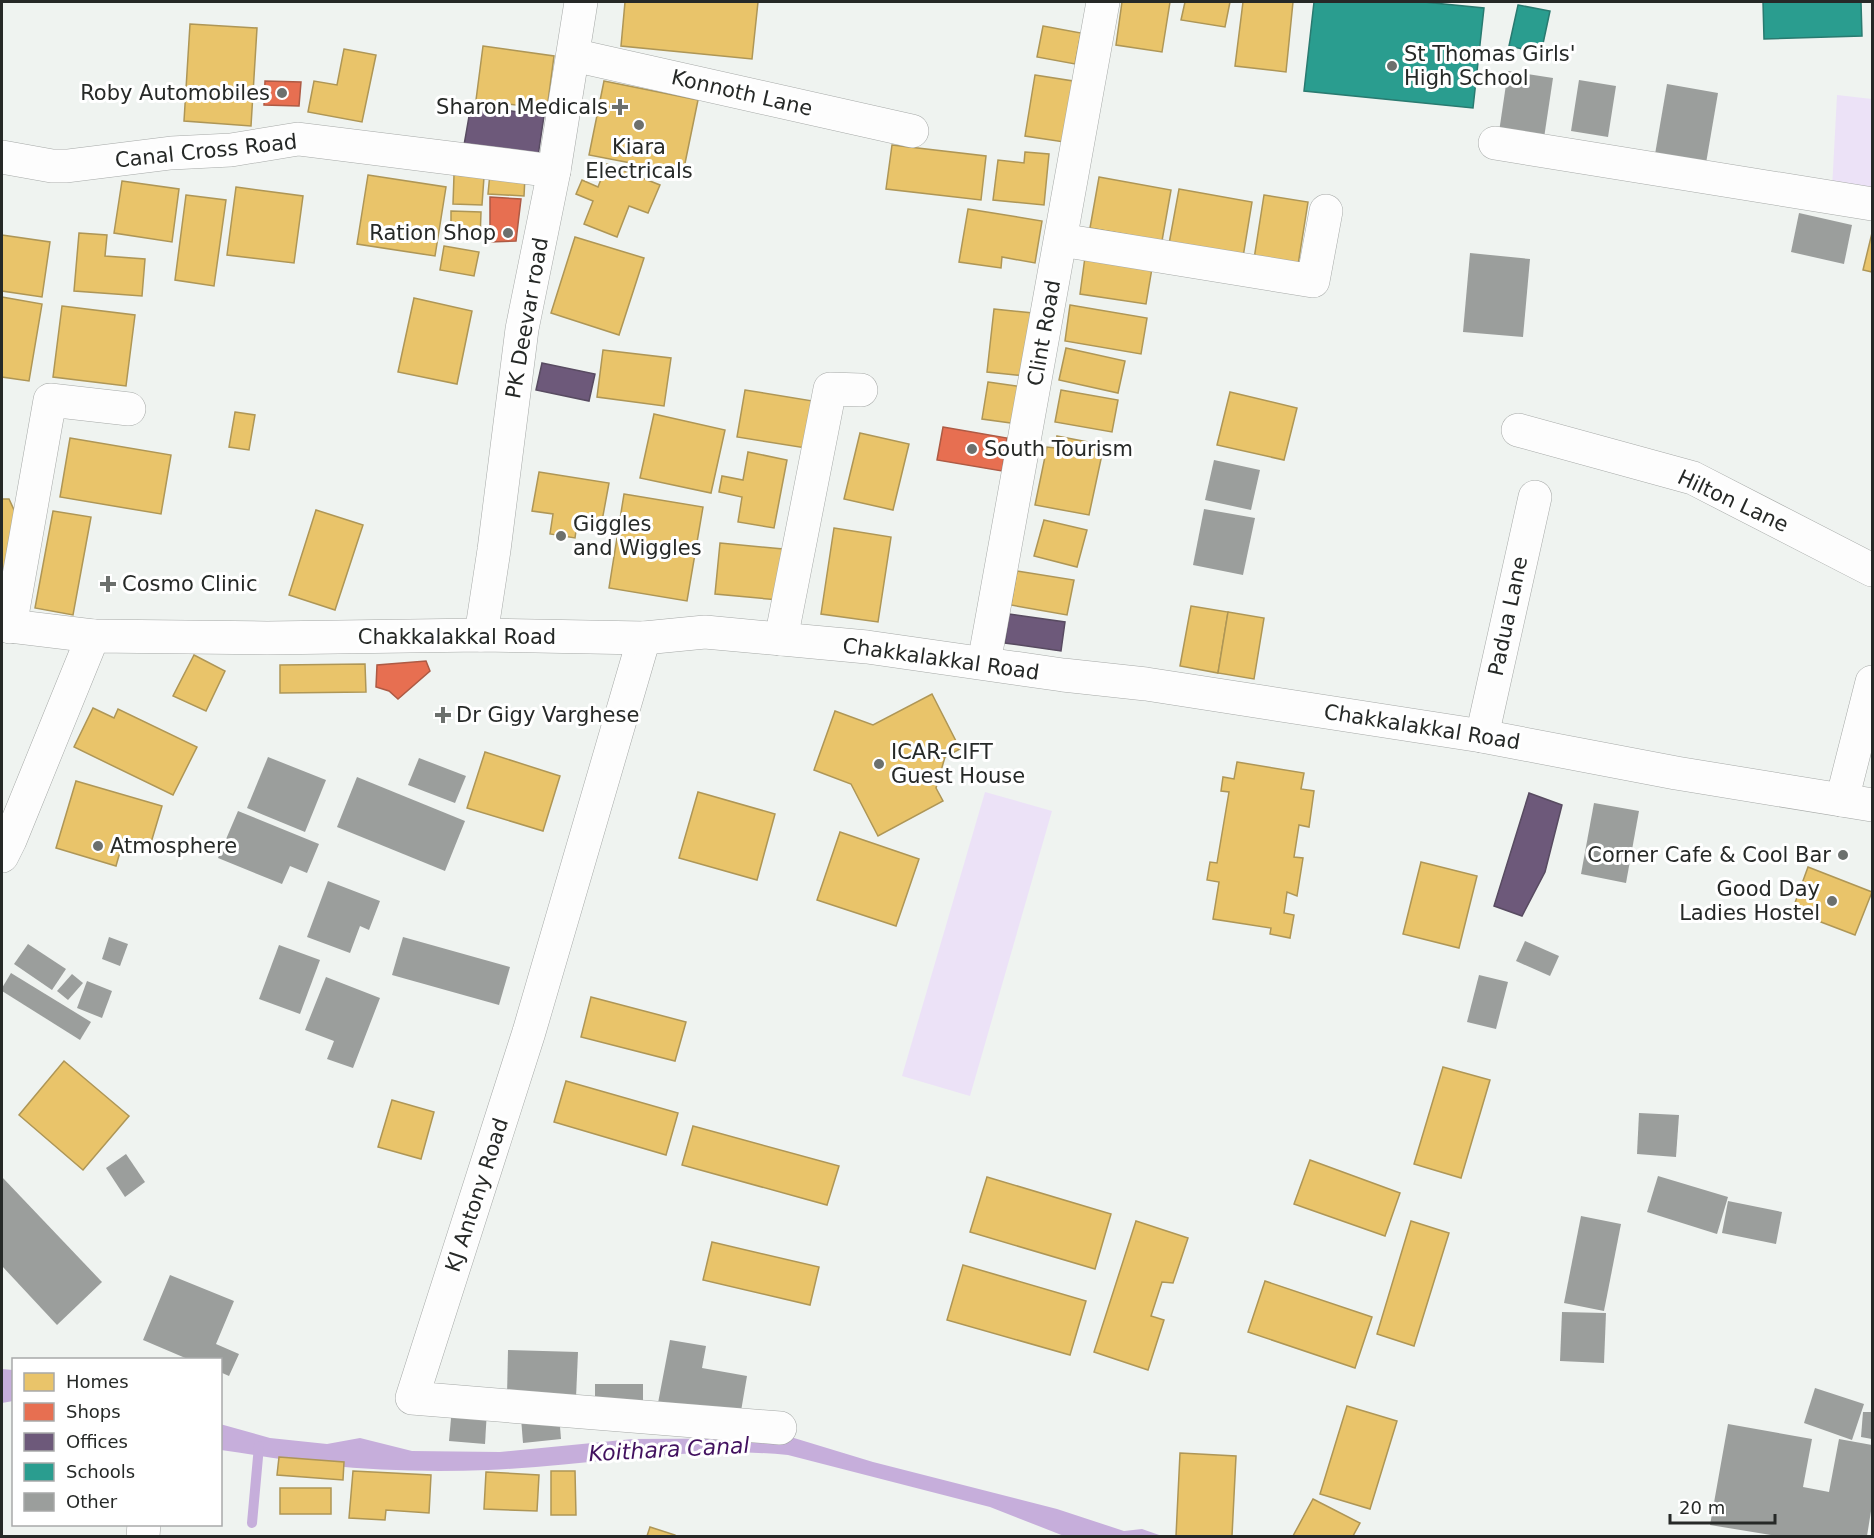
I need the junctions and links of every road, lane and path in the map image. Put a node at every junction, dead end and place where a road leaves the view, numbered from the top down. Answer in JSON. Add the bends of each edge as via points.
{"nodes":[{"id":1,"x":581,"y":2,"type":"edge"},
{"id":2,"x":1103,"y":2,"type":"edge"},
{"id":3,"x":573,"y":55,"type":"junction"},
{"id":4,"x":912,"y":131,"type":"dead end"},
{"id":5,"x":1495,"y":143,"type":"dead end"},
{"id":6,"x":2,"y":157,"type":"edge"},
{"id":7,"x":554,"y":171,"type":"junction"},
{"id":8,"x":1872,"y":204,"type":"edge"},
{"id":9,"x":1326,"y":211,"type":"dead end"},
{"id":10,"x":1061,"y":240,"type":"junction"},
{"id":11,"x":861,"y":390,"type":"dead end"},
{"id":12,"x":129,"y":409,"type":"dead end"},
{"id":13,"x":1518,"y":430,"type":"dead end"},
{"id":14,"x":1535,"y":497,"type":"dead end"},
{"id":15,"x":1872,"y":570,"type":"edge"},
{"id":16,"x":6,"y":626,"type":"edge"},
{"id":17,"x":481,"y":635,"type":"junction"},
{"id":18,"x":93,"y":636,"type":"junction"},
{"id":19,"x":644,"y":638,"type":"junction"},
{"id":20,"x":781,"y":639,"type":"junction"},
{"id":21,"x":984,"y":663,"type":"junction"},
{"id":22,"x":1872,"y":682,"type":"edge"},
{"id":23,"x":1482,"y":736,"type":"junction"},
{"id":24,"x":1857,"y":802,"type":"edge"},
{"id":25,"x":2,"y":856,"type":"edge"},
{"id":26,"x":780,"y":1428,"type":"dead end"}],
"edges":[{"from":1,"to":3,"type":"street","name":"PK Deevar road"},
{"from":2,"to":10,"type":"street","name":"Clint Road"},
{"from":3,"to":4,"type":"street","name":"Konnoth Lane"},
{"from":3,"to":7,"type":"street","name":"PK Deevar road"},
{"from":5,"to":8,"type":"street"},
{"from":6,"to":7,"type":"street","name":"Canal Cross Road","via":[[67,166],[231,150],[298,139]]},
{"from":7,"to":17,"type":"street","name":"PK Deevar road","via":[[522,329]]},
{"from":9,"to":10,"type":"street","via":[[1313,281]]},
{"from":10,"to":21,"type":"street","name":"Clint Road"},
{"from":11,"to":20,"type":"street","via":[[830,389]]},
{"from":12,"to":16,"type":"street","via":[[50,400]]},
{"from":13,"to":15,"type":"street","name":"Hilton Lane","via":[[1693,478]]},
{"from":14,"to":23,"type":"street","name":"Padua Lane"},
{"from":16,"to":18,"type":"street","name":"Chakkalakkal Road"},
{"from":17,"to":18,"type":"street","name":"Chakkalakkal Road"},
{"from":17,"to":19,"type":"street","name":"Chakkalakkal Road"},
{"from":18,"to":25,"type":"street"},
{"from":19,"to":20,"type":"street","name":"Chakkalakkal Road","via":[[705,632]]},
{"from":19,"to":26,"type":"street","name":"KJ Antony Road","via":[[529,1032],[412,1398]]},
{"from":20,"to":21,"type":"street","name":"Chakkalakkal Road"},
{"from":21,"to":23,"type":"street","name":"Chakkalakkal Road"},
{"from":22,"to":24,"type":"street"},
{"from":23,"to":24,"type":"street","name":"Chakkalakkal Road"}]}
